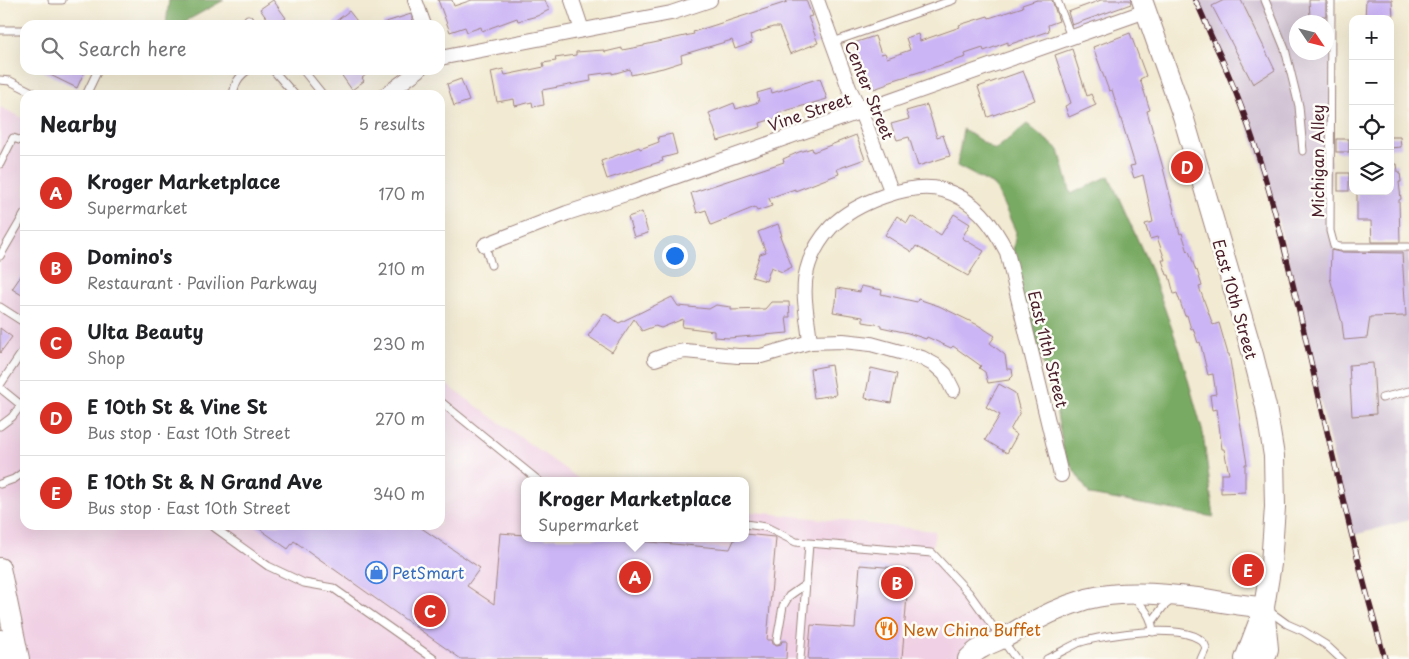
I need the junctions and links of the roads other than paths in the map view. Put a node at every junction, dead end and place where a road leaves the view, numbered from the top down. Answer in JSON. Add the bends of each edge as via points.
{"nodes":[{"id":1,"x":52,"y":0,"type":"edge"},
{"id":2,"x":62,"y":0,"type":"edge"},
{"id":3,"x":415,"y":0,"type":"edge"},
{"id":4,"x":572,"y":0,"type":"edge"},
{"id":5,"x":817,"y":0,"type":"edge"},
{"id":6,"x":953,"y":0,"type":"edge"},
{"id":7,"x":1057,"y":0,"type":"edge"},
{"id":8,"x":1265,"y":0,"type":"edge"},
{"id":9,"x":1331,"y":0,"type":"edge"},
{"id":10,"x":706,"y":1,"type":"edge"},
{"id":11,"x":1144,"y":6,"type":"edge"},
{"id":12,"x":422,"y":20,"type":"edge"},
{"id":13,"x":0,"y":30,"type":"edge"},
{"id":14,"x":20,"y":30,"type":"edge"},
{"id":15,"x":582,"y":30,"type":"junction"},
{"id":16,"x":1071,"y":38,"type":"junction"},
{"id":17,"x":833,"y":42,"type":"junction"},
{"id":18,"x":445,"y":57,"type":"edge"},
{"id":19,"x":96,"y":75,"type":"edge"},
{"id":20,"x":242,"y":75,"type":"edge"},
{"id":21,"x":278,"y":75,"type":"edge"},
{"id":22,"x":308,"y":75,"type":"edge"},
{"id":23,"x":412,"y":75,"type":"edge"},
{"id":24,"x":0,"y":80,"type":"edge"},
{"id":25,"x":28,"y":90,"type":"edge"},
{"id":26,"x":88,"y":90,"type":"edge"},
{"id":27,"x":234,"y":90,"type":"edge"},
{"id":28,"x":291,"y":90,"type":"edge"},
{"id":29,"x":319,"y":90,"type":"edge"},
{"id":30,"x":392,"y":90,"type":"edge"},
{"id":31,"x":861,"y":112,"type":"junction"},
{"id":32,"x":20,"y":140,"type":"edge"},
{"id":33,"x":1303,"y":152,"type":"dead end"},
{"id":34,"x":0,"y":164,"type":"edge"},
{"id":35,"x":892,"y":193,"type":"junction"},
{"id":36,"x":20,"y":222,"type":"edge"},
{"id":37,"x":484,"y":245,"type":"joint"},
{"id":38,"x":1409,"y":247,"type":"edge"},
{"id":39,"x":0,"y":256,"type":"edge"},
{"id":40,"x":491,"y":265,"type":"dead end"},
{"id":41,"x":0,"y":307,"type":"edge"},
{"id":42,"x":20,"y":320,"type":"edge"},
{"id":43,"x":810,"y":342,"type":"junction"},
{"id":44,"x":20,"y":356,"type":"edge"},
{"id":45,"x":655,"y":359,"type":"dead end"},
{"id":46,"x":0,"y":386,"type":"edge"},
{"id":47,"x":953,"y":390,"type":"dead end"},
{"id":48,"x":1409,"y":391,"type":"edge"},
{"id":49,"x":1382,"y":398,"type":"dead end"},
{"id":50,"x":20,"y":401,"type":"edge"},
{"id":51,"x":445,"y":405,"type":"edge"},
{"id":52,"x":20,"y":407,"type":"edge"},
{"id":53,"x":0,"y":426,"type":"edge"},
{"id":54,"x":20,"y":475,"type":"edge"},
{"id":55,"x":1061,"y":475,"type":"dead end"},
{"id":56,"x":534,"y":477,"type":"edge"},
{"id":57,"x":0,"y":484,"type":"edge"},
{"id":58,"x":749,"y":525,"type":"edge"},
{"id":59,"x":217,"y":530,"type":"edge"},
{"id":60,"x":809,"y":544,"type":"junction"},
{"id":61,"x":0,"y":568,"type":"edge"},
{"id":62,"x":806,"y":584,"type":"junction"},
{"id":63,"x":1128,"y":594,"type":"junction"},
{"id":64,"x":1176,"y":596,"type":"junction"},
{"id":65,"x":4,"y":605,"type":"edge"},
{"id":66,"x":1264,"y":607,"type":"junction"},
{"id":67,"x":1152,"y":622,"type":"junction"},
{"id":68,"x":1153,"y":632,"type":"junction"},
{"id":69,"x":1002,"y":639,"type":"junction"},
{"id":70,"x":0,"y":640,"type":"edge"},
{"id":71,"x":777,"y":640,"type":"dead end"},
{"id":72,"x":425,"y":657,"type":"edge"},
{"id":73,"x":5,"y":659,"type":"edge"},
{"id":74,"x":19,"y":659,"type":"edge"},
{"id":75,"x":434,"y":659,"type":"edge"},
{"id":76,"x":800,"y":659,"type":"edge"},
{"id":77,"x":968,"y":659,"type":"edge"},
{"id":78,"x":988,"y":659,"type":"edge"},
{"id":79,"x":1016,"y":659,"type":"edge"},
{"id":80,"x":1047,"y":659,"type":"edge"},
{"id":81,"x":1201,"y":659,"type":"edge"},
{"id":82,"x":1245,"y":659,"type":"edge"},
{"id":83,"x":1265,"y":659,"type":"edge"},
{"id":84,"x":1341,"y":659,"type":"edge"}],
"edges":[{"from":1,"to":2,"type":"lane"},
{"from":3,"to":12,"type":"street"},
{"from":4,"to":15,"type":"street"},
{"from":5,"to":17,"type":"street","name":"Center Street"},
{"from":6,"to":17,"type":"lane"},
{"from":7,"to":16,"type":"lane"},
{"from":8,"to":33,"type":"lane","via":[[1285,49],[1300,106]]},
{"from":9,"to":38,"type":"lane","name":"Michigan Alley","via":[[1332,243],[1340,247]]},
{"from":10,"to":15,"type":"street","via":[[670,13]]},
{"from":11,"to":16,"type":"street","name":"Vine Street"},
{"from":11,"to":66,"type":"main road","name":"East 10th Street","via":[[1183,116],[1266,407],[1274,456],[1275,507]]},
{"from":13,"to":14,"type":"lane"},
{"from":15,"to":18,"type":"street"},
{"from":16,"to":31,"type":"street","name":"Vine Street"},
{"from":17,"to":31,"type":"street","name":"Center Street"},
{"from":19,"to":26,"type":"lane"},
{"from":20,"to":27,"type":"lane"},
{"from":21,"to":28,"type":"lane"},
{"from":22,"to":29,"type":"lane"},
{"from":23,"to":30,"type":"street"},
{"from":24,"to":25,"type":"lane"},
{"from":31,"to":35,"type":"street","name":"Center Street"},
{"from":31,"to":37,"type":"street","name":"Vine Street","via":[[567,213]]},
{"from":32,"to":34,"type":"lane","via":[[13,138]]},
{"from":35,"to":43,"type":"street","name":"East 11th Street","via":[[859,207],[832,226],[816,246],[807,270],[805,293]]},
{"from":35,"to":55,"type":"street","name":"East 11th Street","via":[[909,188],[942,190],[956,195],[983,215],[997,233],[1007,252]]},
{"from":36,"to":39,"type":"lane"},
{"from":37,"to":40,"type":"lane"},
{"from":41,"to":42,"type":"lane"},
{"from":43,"to":45,"type":"street","via":[[761,356],[685,351]]},
{"from":43,"to":47,"type":"street","via":[[871,344],[922,358],[945,374]]},
{"from":44,"to":46,"type":"lane"},
{"from":46,"to":50,"type":"lane"},
{"from":48,"to":49,"type":"lane"},
{"from":51,"to":56,"type":"lane"},
{"from":52,"to":53,"type":"lane"},
{"from":54,"to":57,"type":"lane"},
{"from":58,"to":60,"type":"lane","via":[[766,527],[796,542]]},
{"from":59,"to":72,"type":"lane","via":[[268,566],[304,583],[333,588]]},
{"from":60,"to":62,"type":"lane"},
{"from":60,"to":69,"type":"lane","via":[[932,553],[969,593]]},
{"from":61,"to":65,"type":"main road"},
{"from":62,"to":71,"type":"lane","via":[[789,596],[783,606]]},
{"from":62,"to":76,"type":"lane"},
{"from":63,"to":64,"type":"main road"},
{"from":63,"to":67,"type":"lane","via":[[1146,611]]},
{"from":63,"to":69,"type":"main road","via":[[1087,599],[1057,610]]},
{"from":64,"to":66,"type":"main road"},
{"from":64,"to":67,"type":"lane"},
{"from":65,"to":74,"type":"main road"},
{"from":66,"to":82,"type":"main road","name":"East 10th Street"},
{"from":66,"to":83,"type":"main road","name":"East 10th Street","via":[[1268,649]]},
{"from":66,"to":84,"type":"lane","via":[[1326,645]]},
{"from":67,"to":68,"type":"lane"},
{"from":68,"to":80,"type":"lane","via":[[1118,634],[1079,643]]},
{"from":68,"to":81,"type":"lane","via":[[1199,637],[1206,648]]},
{"from":69,"to":77,"type":"main road","via":[[979,649]]},
{"from":69,"to":78,"type":"main road"},
{"from":69,"to":79,"type":"lane"},
{"from":70,"to":73,"type":"main road"},
{"from":72,"to":75,"type":"lane"}]}
